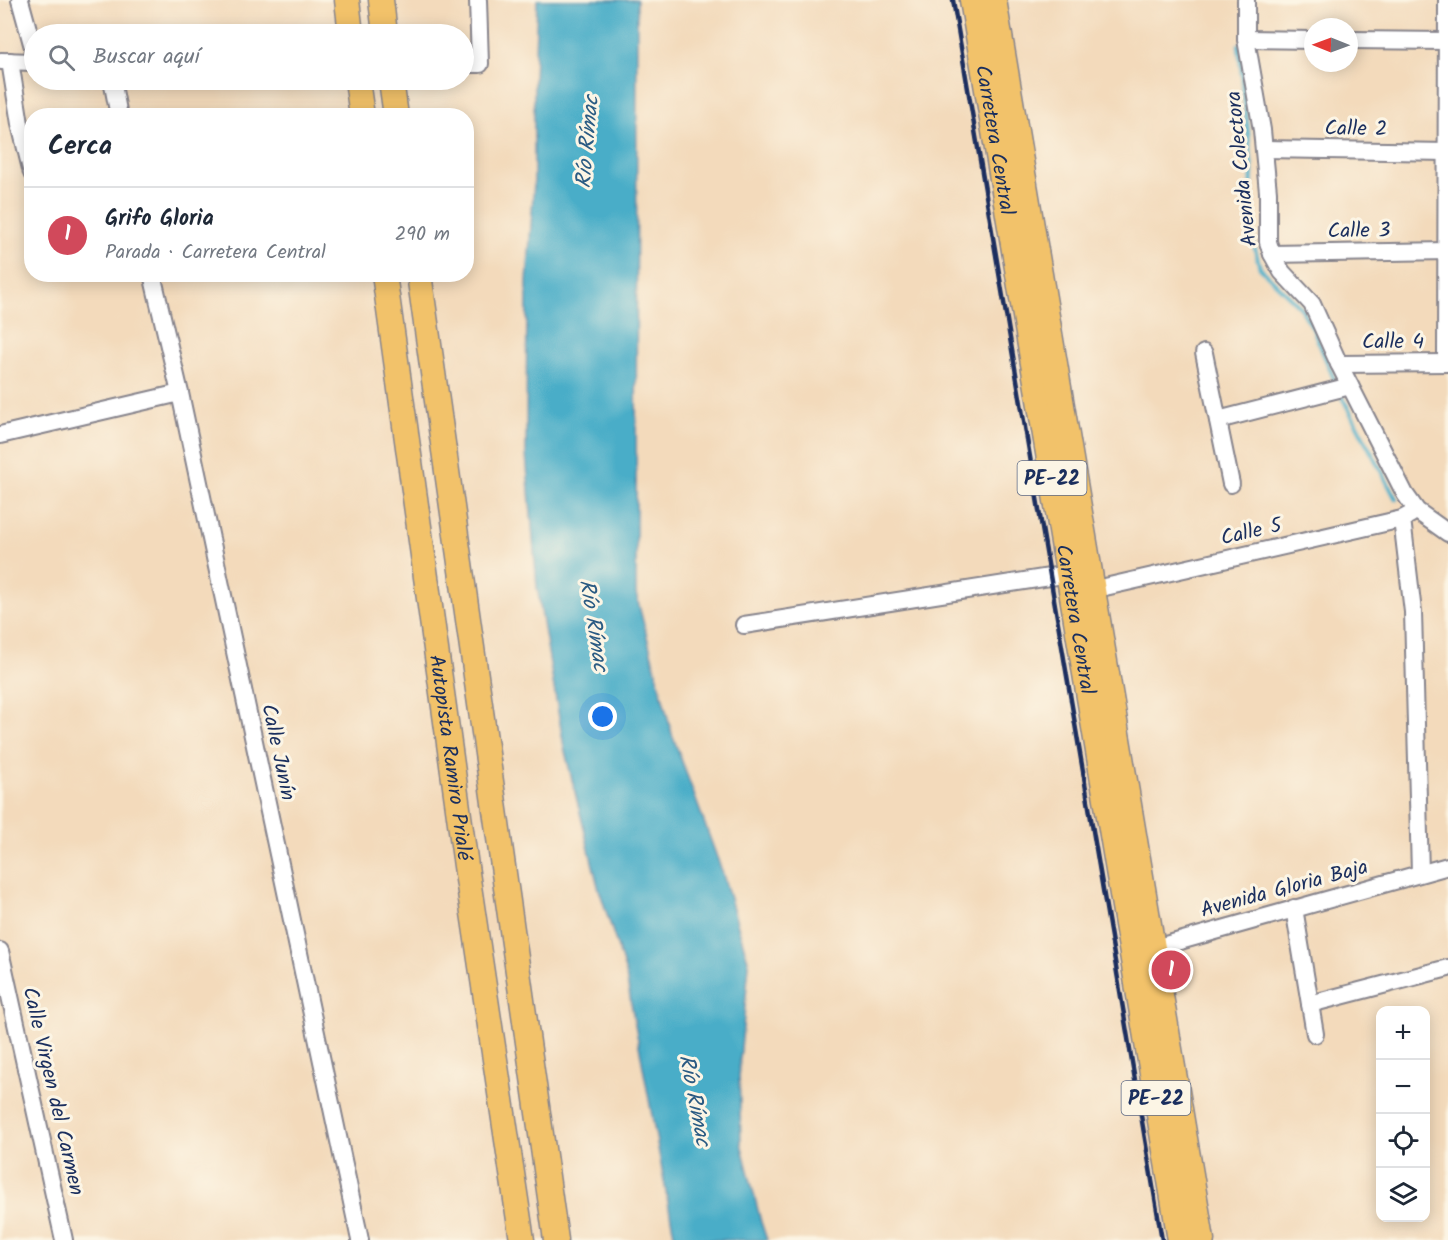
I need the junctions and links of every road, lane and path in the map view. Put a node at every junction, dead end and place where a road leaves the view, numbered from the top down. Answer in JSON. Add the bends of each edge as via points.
{"nodes":[{"id":1,"x":20,"y":0,"type":"edge"},
{"id":2,"x":347,"y":0,"type":"edge"},
{"id":3,"x":381,"y":0,"type":"edge"},
{"id":4,"x":478,"y":0,"type":"edge"},
{"id":5,"x":972,"y":0,"type":"edge"},
{"id":6,"x":994,"y":0,"type":"edge"},
{"id":7,"x":1246,"y":0,"type":"edge"},
{"id":8,"x":1447,"y":0,"type":"edge"},
{"id":9,"x":27,"y":24,"type":"edge"},
{"id":10,"x":350,"y":24,"type":"edge"},
{"id":11,"x":384,"y":24,"type":"edge"},
{"id":12,"x":1246,"y":39,"type":"junction"},
{"id":13,"x":1304,"y":40,"type":"edge"},
{"id":14,"x":1358,"y":40,"type":"edge"},
{"id":15,"x":1448,"y":41,"type":"edge"},
{"id":16,"x":5,"y":61,"type":"edge"},
{"id":17,"x":24,"y":62,"type":"edge"},
{"id":18,"x":474,"y":64,"type":"edge"},
{"id":19,"x":114,"y":90,"type":"edge"},
{"id":20,"x":358,"y":90,"type":"edge"},
{"id":21,"x":393,"y":90,"type":"edge"},
{"id":22,"x":117,"y":108,"type":"edge"},
{"id":23,"x":361,"y":108,"type":"edge"},
{"id":24,"x":395,"y":108,"type":"edge"},
{"id":25,"x":24,"y":140,"type":"edge"},
{"id":26,"x":1264,"y":149,"type":"junction"},
{"id":27,"x":1448,"y":152,"type":"edge"},
{"id":28,"x":1448,"y":251,"type":"edge"},
{"id":29,"x":1272,"y":254,"type":"junction"},
{"id":30,"x":154,"y":282,"type":"edge"},
{"id":31,"x":385,"y":282,"type":"edge"},
{"id":32,"x":419,"y":282,"type":"edge"},
{"id":33,"x":1204,"y":353,"type":"dead end"},
{"id":34,"x":1447,"y":363,"type":"edge"},
{"id":35,"x":1339,"y":364,"type":"junction"},
{"id":36,"x":1350,"y":386,"type":"junction"},
{"id":37,"x":180,"y":393,"type":"junction"},
{"id":38,"x":1218,"y":420,"type":"junction"},
{"id":39,"x":0,"y":435,"type":"edge"},
{"id":40,"x":1231,"y":484,"type":"dead end"},
{"id":41,"x":1410,"y":515,"type":"junction"},
{"id":42,"x":1448,"y":533,"type":"edge"},
{"id":43,"x":1068,"y":574,"type":"junction"},
{"id":44,"x":1092,"y":590,"type":"junction"},
{"id":45,"x":744,"y":625,"type":"dead end"},
{"id":46,"x":1448,"y":866,"type":"edge"},
{"id":47,"x":1420,"y":873,"type":"junction"},
{"id":48,"x":1294,"y":908,"type":"junction"},
{"id":49,"x":0,"y":951,"type":"edge"},
{"id":50,"x":1142,"y":951,"type":"junction"},
{"id":51,"x":1448,"y":968,"type":"edge"},
{"id":52,"x":1310,"y":1004,"type":"junction"},
{"id":53,"x":1316,"y":1034,"type":"dead end"},
{"id":54,"x":64,"y":1240,"type":"edge"},
{"id":55,"x":360,"y":1240,"type":"edge"},
{"id":56,"x":522,"y":1240,"type":"edge"},
{"id":57,"x":556,"y":1240,"type":"edge"},
{"id":58,"x":1180,"y":1240,"type":"edge"},
{"id":59,"x":1202,"y":1240,"type":"edge"}],
"edges":[{"from":1,"to":9,"type":"street"},
{"from":2,"to":10,"type":"highway"},
{"from":3,"to":11,"type":"highway"},
{"from":4,"to":18,"type":"street","via":[[480,64]]},
{"from":5,"to":43,"type":"highway","name":"Carretera Central","number":"PE-22"},
{"from":6,"to":44,"type":"highway","name":"Carretera Central","number":"PE-22"},
{"from":7,"to":12,"type":"street","name":"Avenida Colectora"},
{"from":8,"to":15,"type":"street"},
{"from":12,"to":13,"type":"street"},
{"from":12,"to":26,"type":"street","name":"Avenida Colectora"},
{"from":14,"to":15,"type":"street"},
{"from":15,"to":27,"type":"street"},
{"from":16,"to":17,"type":"street"},
{"from":16,"to":25,"type":"street"},
{"from":19,"to":22,"type":"street"},
{"from":20,"to":23,"type":"highway"},
{"from":21,"to":24,"type":"highway"},
{"from":26,"to":27,"type":"street","name":"Calle 2"},
{"from":26,"to":29,"type":"street","name":"Avenida Colectora","via":[[1268,242]]},
{"from":27,"to":28,"type":"street"},
{"from":28,"to":29,"type":"street","name":"Calle 3"},
{"from":28,"to":34,"type":"street"},
{"from":29,"to":35,"type":"street","name":"Avenida Colectora","via":[[1282,272],[1312,304]]},
{"from":30,"to":37,"type":"street","name":"Calle Junín"},
{"from":31,"to":56,"type":"highway","name":"Autopista Ramiro Prialé","via":[[467,878]]},
{"from":32,"to":57,"type":"highway","name":"Autopista Ramiro Prialé"},
{"from":33,"to":38,"type":"street"},
{"from":34,"to":35,"type":"street","name":"Calle 4"},
{"from":35,"to":36,"type":"street","name":"Avenida Colectora"},
{"from":36,"to":38,"type":"street"},
{"from":36,"to":41,"type":"street","name":"Avenida Colectora","via":[[1405,494]]},
{"from":37,"to":39,"type":"street"},
{"from":37,"to":55,"type":"street","name":"Calle Junín"},
{"from":38,"to":40,"type":"street"},
{"from":41,"to":42,"type":"street"},
{"from":41,"to":44,"type":"street","name":"Calle 5"},
{"from":41,"to":47,"type":"street"},
{"from":43,"to":45,"type":"street"},
{"from":43,"to":50,"type":"highway","name":"Carretera Central","number":"PE-22"},
{"from":44,"to":50,"type":"highway","name":"Carretera Central","number":"PE-22"},
{"from":46,"to":47,"type":"street","name":"Avenida Gloria Baja"},
{"from":47,"to":48,"type":"street","name":"Avenida Gloria Baja"},
{"from":48,"to":50,"type":"street","name":"Avenida Gloria Baja"},
{"from":48,"to":52,"type":"street"},
{"from":49,"to":54,"type":"street","name":"Calle Virgen del Carmen"},
{"from":50,"to":58,"type":"highway","name":"Carretera Central","number":"PE-22"},
{"from":50,"to":59,"type":"highway","name":"Carretera Central","number":"PE-22"},
{"from":51,"to":52,"type":"street"},
{"from":52,"to":53,"type":"street"}]}
